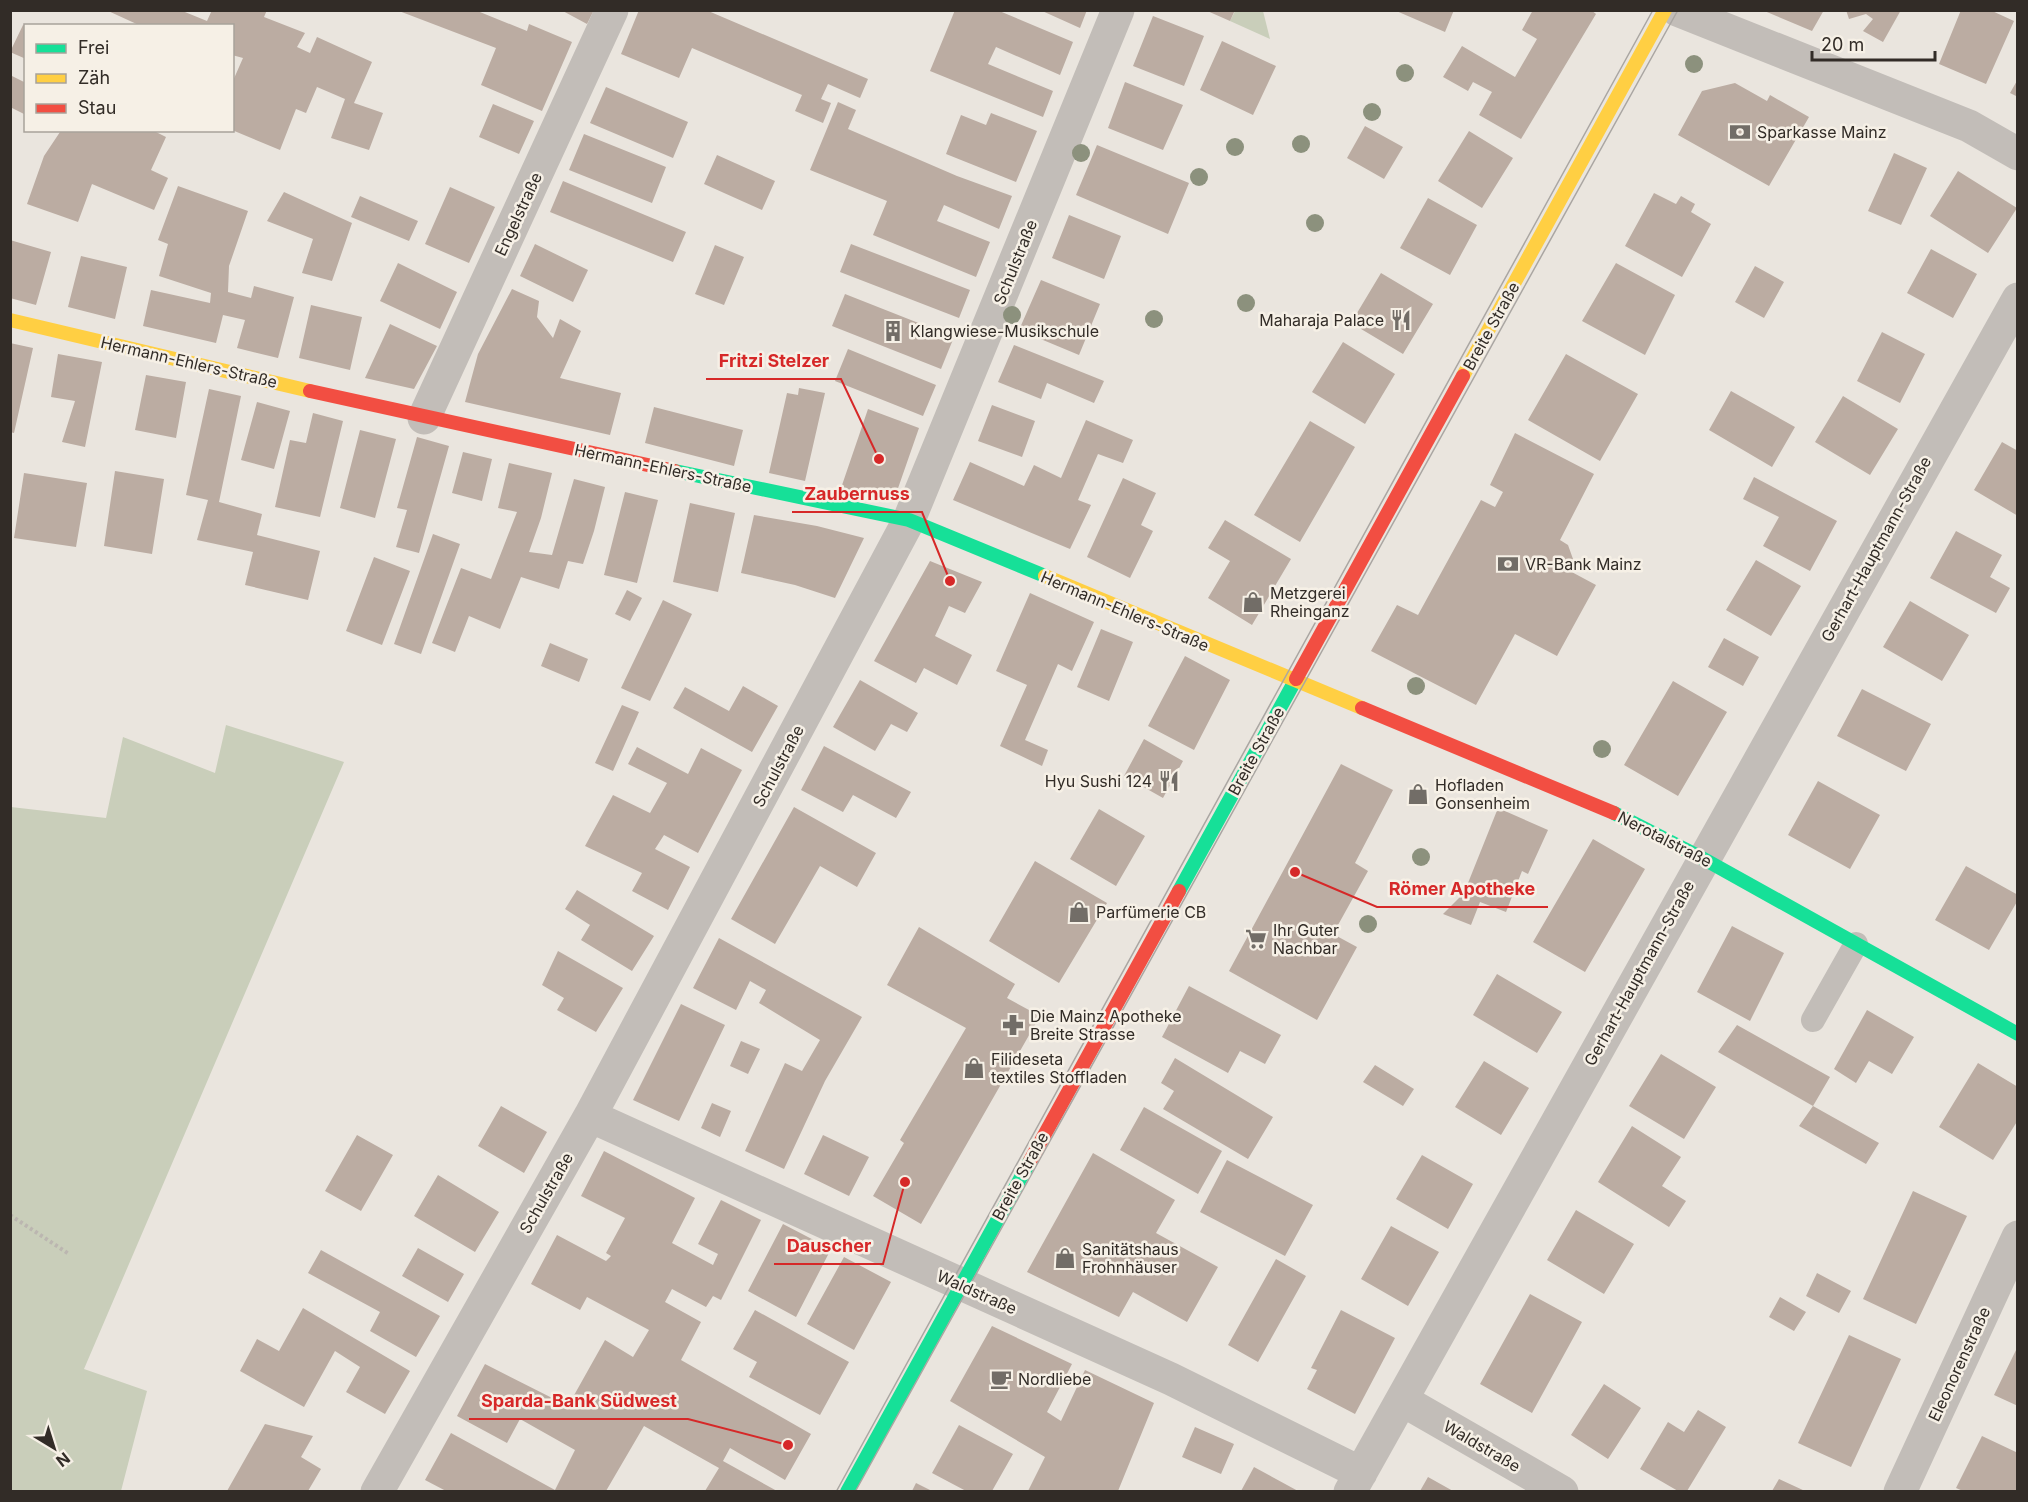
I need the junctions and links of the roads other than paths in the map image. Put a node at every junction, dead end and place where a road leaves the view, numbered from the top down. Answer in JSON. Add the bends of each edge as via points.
{"nodes":[{"id":1,"x":612,"y":10,"type":"edge"},
{"id":2,"x":1118,"y":10,"type":"edge"},
{"id":3,"x":1665,"y":10,"type":"edge"},
{"id":4,"x":1677,"y":10,"type":"edge"},
{"id":5,"x":2018,"y":154,"type":"edge"},
{"id":6,"x":2018,"y":298,"type":"edge"},
{"id":7,"x":10,"y":320,"type":"edge"},
{"id":8,"x":424,"y":418,"type":"junction"},
{"id":9,"x":909,"y":520,"type":"junction"},
{"id":10,"x":1294,"y":681,"type":"junction"},
{"id":11,"x":1702,"y":858,"type":"junction"},
{"id":12,"x":1856,"y":944,"type":"junction"},
{"id":13,"x":1813,"y":1020,"type":"dead end"},
{"id":14,"x":2018,"y":1034,"type":"edge"},
{"id":15,"x":590,"y":1116,"type":"junction"},
{"id":16,"x":2018,"y":1237,"type":"edge"},
{"id":17,"x":960,"y":1285,"type":"junction"},
{"id":18,"x":1402,"y":1400,"type":"junction"},
{"id":19,"x":1355,"y":1482,"type":"edge"},
{"id":20,"x":377,"y":1491,"type":"edge"},
{"id":21,"x":847,"y":1491,"type":"edge"},
{"id":22,"x":1562,"y":1491,"type":"edge"},
{"id":23,"x":1900,"y":1491,"type":"edge"}],
"edges":[{"from":1,"to":8,"type":"street","name":"Engelstraße"},
{"from":2,"to":9,"type":"street","name":"Schulstraße"},
{"from":3,"to":10,"type":"street","name":"Breite Straße"},
{"from":4,"to":5,"type":"street","via":[[1969,126]]},
{"from":6,"to":11,"type":"street","name":"Gerhart-Hauptmann-Straße"},
{"from":7,"to":8,"type":"street","name":"Hermann-Ehlers-Straße"},
{"from":8,"to":9,"type":"street","name":"Hermann-Ehlers-Straße"},
{"from":9,"to":10,"type":"street","name":"Hermann-Ehlers-Straße"},
{"from":9,"to":15,"type":"street","name":"Schulstraße"},
{"from":10,"to":11,"type":"street","name":"Nerotalstraße","via":[[1602,807]]},
{"from":10,"to":17,"type":"street","name":"Breite Straße"},
{"from":11,"to":12,"type":"street","name":"Nerotalstraße"},
{"from":11,"to":18,"type":"street","name":"Gerhart-Hauptmann-Straße"},
{"from":12,"to":13,"type":"lane"},
{"from":12,"to":14,"type":"street","name":"Nerotalstraße"},
{"from":15,"to":17,"type":"street","name":"Waldstraße"},
{"from":15,"to":20,"type":"street","name":"Schulstraße"},
{"from":16,"to":23,"type":"street","name":"Eleonorenstraße"},
{"from":17,"to":19,"type":"street","name":"Waldstraße","via":[[1171,1379]]},
{"from":17,"to":21,"type":"street","name":"Breite Straße"},
{"from":18,"to":19,"type":"street","name":"Gerhart-Hauptmann-Straße"},
{"from":18,"to":22,"type":"street","name":"Waldstraße"}]}
